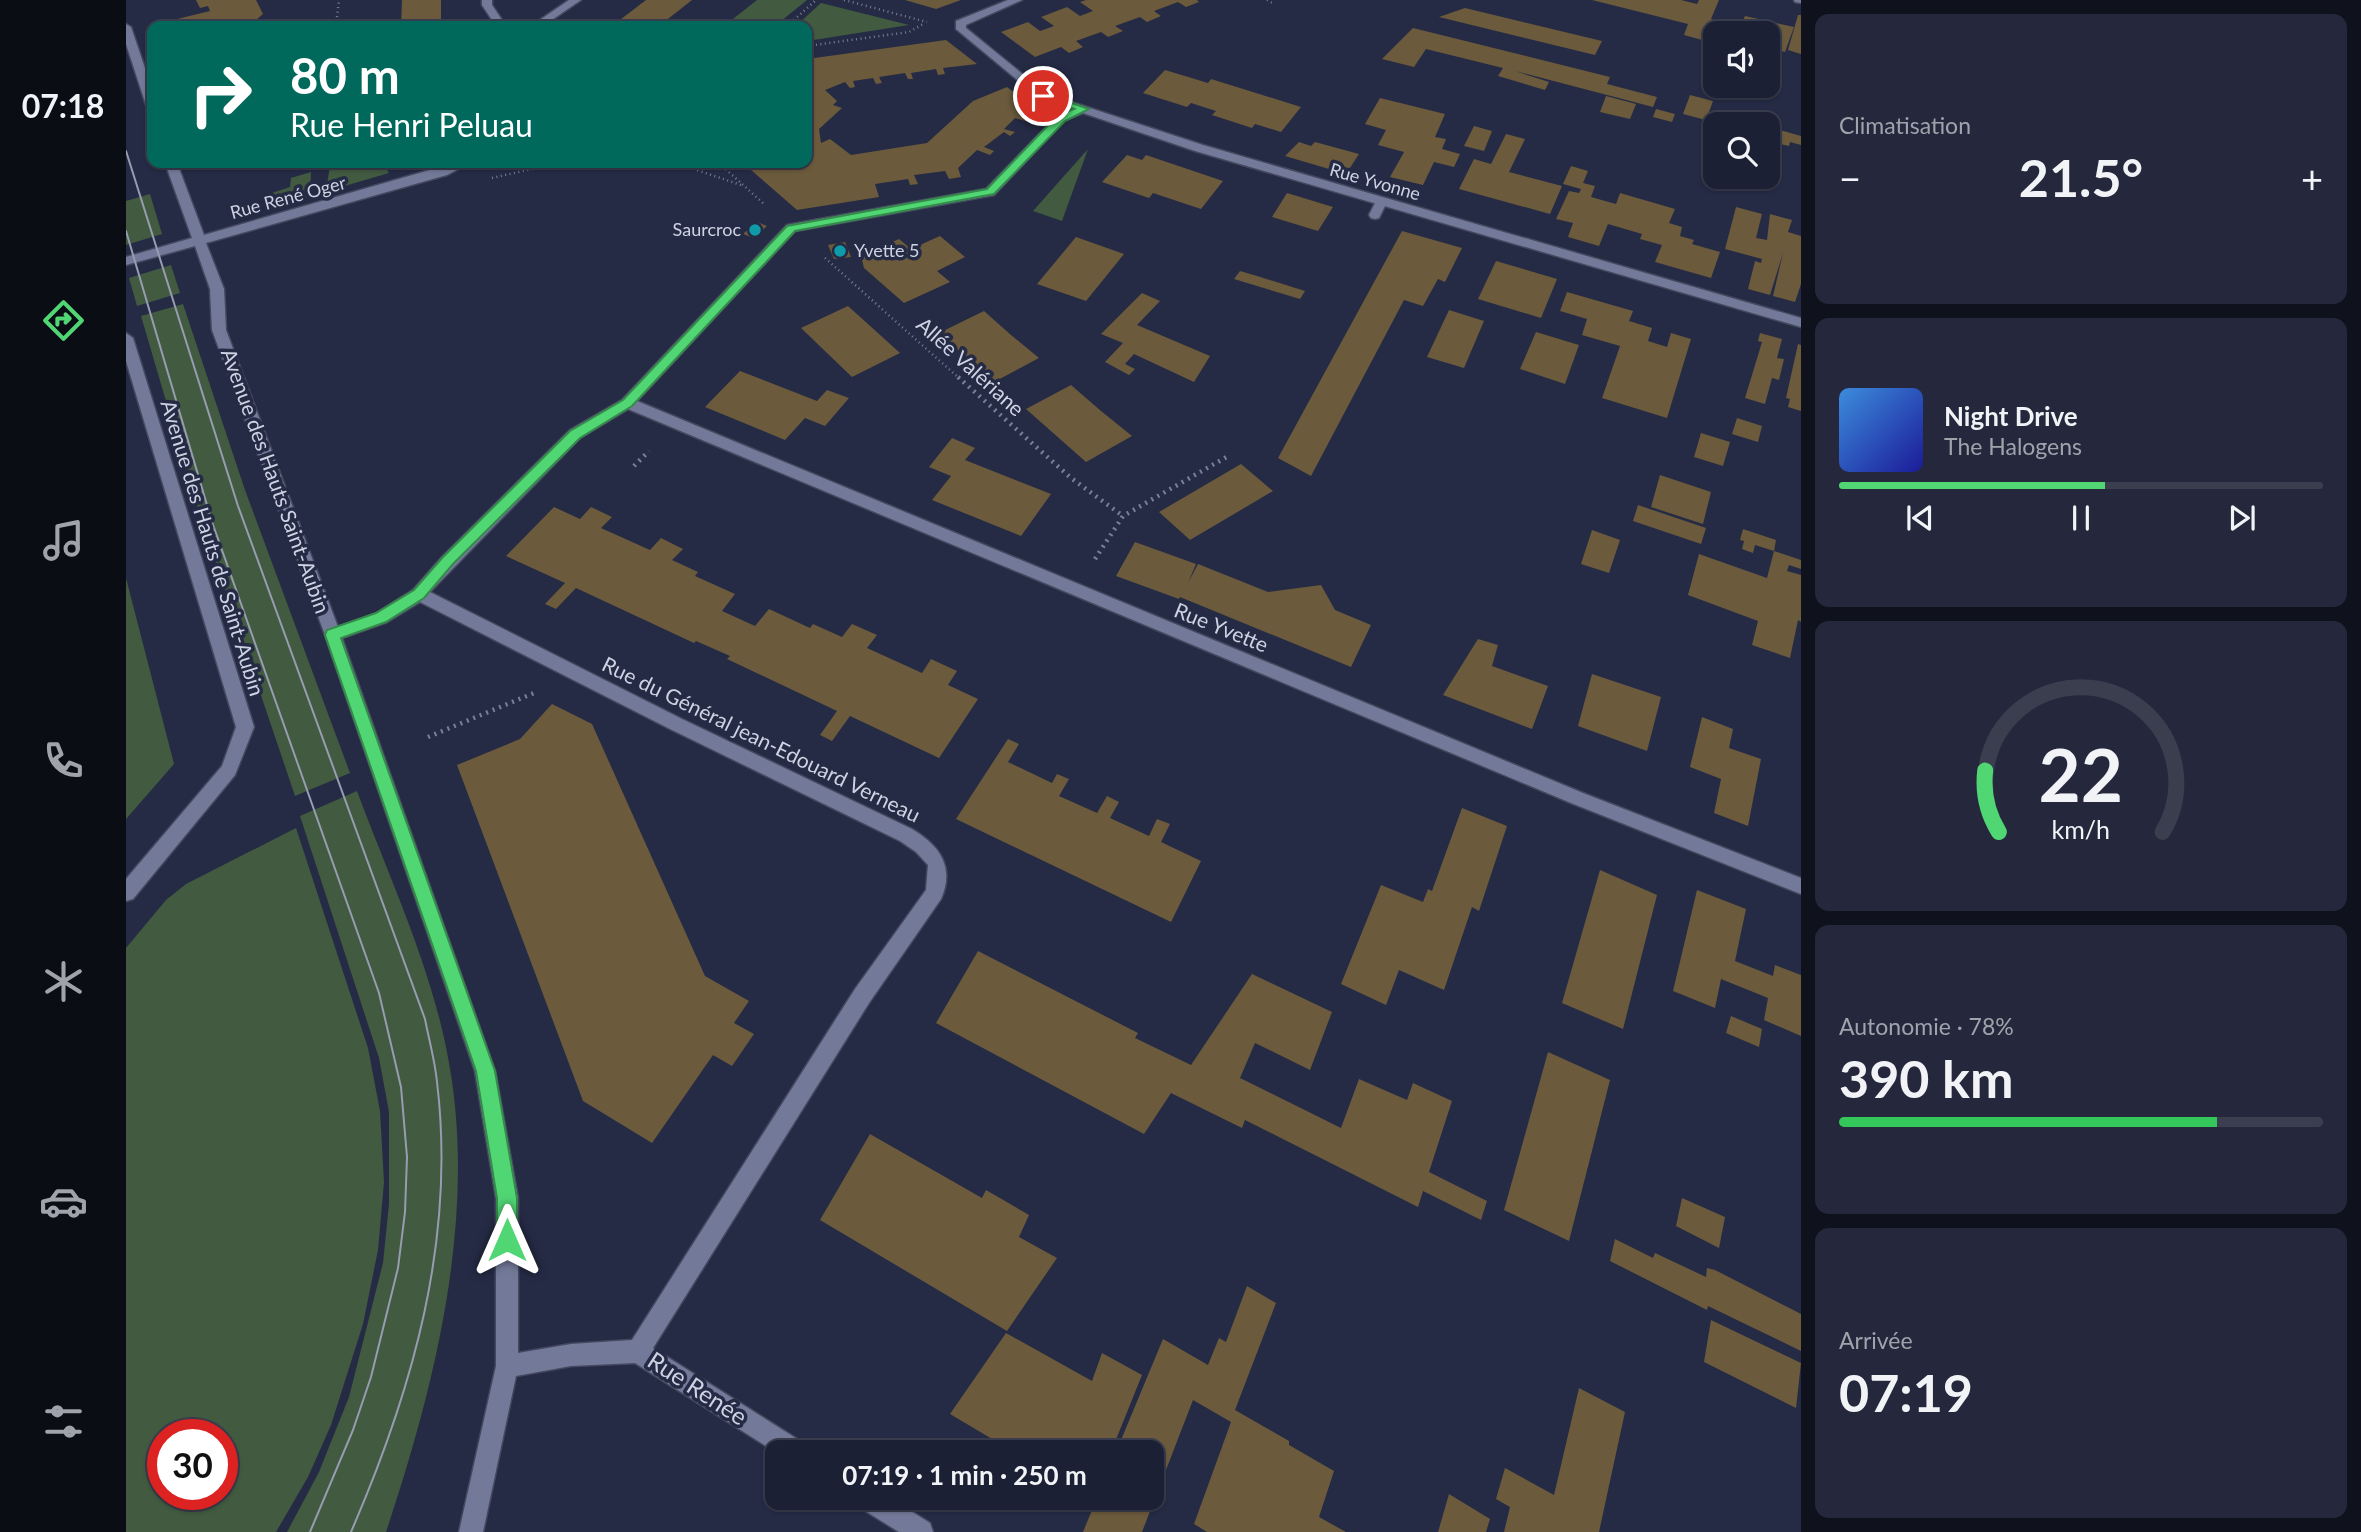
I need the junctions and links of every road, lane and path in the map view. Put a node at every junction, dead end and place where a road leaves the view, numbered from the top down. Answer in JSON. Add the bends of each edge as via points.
{"nodes":[{"id":1,"x":339,"y":0,"type":"edge"},
{"id":2,"x":486,"y":0,"type":"edge"},
{"id":3,"x":576,"y":0,"type":"edge"},
{"id":4,"x":816,"y":0,"type":"edge"},
{"id":5,"x":844,"y":0,"type":"edge"},
{"id":6,"x":1017,"y":0,"type":"edge"},
{"id":7,"x":1267,"y":0,"type":"edge"},
{"id":8,"x":1274,"y":4,"type":"dead end"},
{"id":9,"x":337,"y":21,"type":"edge"},
{"id":10,"x":498,"y":21,"type":"edge"},
{"id":11,"x":544,"y":21,"type":"edge"},
{"id":12,"x":793,"y":21,"type":"edge"},
{"id":13,"x":126,"y":27,"type":"edge"},
{"id":14,"x":812,"y":45,"type":"edge"},
{"id":15,"x":147,"y":90,"type":"edge"},
{"id":16,"x":1083,"y":109,"type":"junction"},
{"id":17,"x":174,"y":168,"type":"edge"},
{"id":18,"x":452,"y":168,"type":"edge"},
{"id":19,"x":540,"y":168,"type":"edge"},
{"id":20,"x":691,"y":168,"type":"edge"},
{"id":21,"x":725,"y":168,"type":"edge"},
{"id":22,"x":489,"y":178,"type":"dead end"},
{"id":23,"x":745,"y":186,"type":"junction"},
{"id":24,"x":1381,"y":202,"type":"junction"},
{"id":25,"x":771,"y":211,"type":"dead end"},
{"id":26,"x":1375,"y":215,"type":"dead end"},
{"id":27,"x":200,"y":238,"type":"junction"},
{"id":28,"x":819,"y":253,"type":"dead end"},
{"id":29,"x":126,"y":261,"type":"edge"},
{"id":30,"x":1801,"y":323,"type":"edge"},
{"id":31,"x":126,"y":338,"type":"edge"},
{"id":32,"x":627,"y":403,"type":"junction"},
{"id":33,"x":1230,"y":455,"type":"dead end"},
{"id":34,"x":1123,"y":516,"type":"junction"},
{"id":35,"x":1094,"y":560,"type":"dead end"},
{"id":36,"x":419,"y":594,"type":"junction"},
{"id":37,"x":333,"y":635,"type":"junction"},
{"id":38,"x":546,"y":689,"type":"dead end"},
{"id":39,"x":428,"y":737,"type":"dead end"},
{"id":40,"x":1801,"y":886,"type":"edge"},
{"id":41,"x":126,"y":893,"type":"edge"},
{"id":42,"x":638,"y":1351,"type":"junction"},
{"id":43,"x":507,"y":1366,"type":"junction"},
{"id":44,"x":778,"y":1440,"type":"edge"},
{"id":45,"x":887,"y":1510,"type":"edge"},
{"id":46,"x":471,"y":1532,"type":"edge"},
{"id":47,"x":921,"y":1532,"type":"edge"}],
"edges":[{"from":1,"to":9,"type":"path"},
{"from":2,"to":10,"type":"street"},
{"from":3,"to":11,"type":"street"},
{"from":4,"to":12,"type":"path"},
{"from":5,"to":14,"type":"path","via":[[928,22],[909,32]]},
{"from":6,"to":16,"type":"street","name":"Rue Yvonne","via":[[960,23],[961,29],[1043,96]]},
{"from":7,"to":8,"type":"path"},
{"from":13,"to":15,"type":"street"},
{"from":16,"to":24,"type":"street","name":"Rue Yvonne"},
{"from":16,"to":32,"type":"street","via":[[1061,118],[990,191],[791,228]]},
{"from":17,"to":27,"type":"street","name":"Avenue des Hauts Saint-Aubin"},
{"from":18,"to":27,"type":"street","name":"Rue René Oger","via":[[271,222]]},
{"from":19,"to":22,"type":"path"},
{"from":20,"to":23,"type":"path"},
{"from":21,"to":23,"type":"path"},
{"from":23,"to":25,"type":"path"},
{"from":24,"to":26,"type":"street"},
{"from":24,"to":30,"type":"street","name":"Rue Yvonne"},
{"from":27,"to":29,"type":"street","name":"Rue René Oger"},
{"from":27,"to":37,"type":"street","name":"Avenue des Hauts Saint-Aubin","via":[[217,289],[219,330]]},
{"from":28,"to":34,"type":"path","name":"Allée Valériane","via":[[1071,478]]},
{"from":31,"to":41,"type":"street","name":"Avenue des Hauts de Saint-Aubin","via":[[245,727],[229,770]]},
{"from":32,"to":36,"type":"street","via":[[575,435]]},
{"from":32,"to":40,"type":"street","name":"Rue Yvette","via":[[1538,782]]},
{"from":33,"to":34,"type":"path"},
{"from":34,"to":35,"type":"path"},
{"from":36,"to":37,"type":"street","via":[[381,618]]},
{"from":36,"to":42,"type":"street","name":"Rue du Général jean-Edouard Verneau","via":[[906,835],[923,845],[937,864],[939,879],[934,893],[863,996]]},
{"from":37,"to":43,"type":"street","name":"Avenue des Hauts Saint-Aubin","via":[[485,1071],[507,1198]]},
{"from":38,"to":39,"type":"path"},
{"from":42,"to":43,"type":"street","name":"Rue Renée","via":[[570,1355]]},
{"from":42,"to":44,"type":"street","name":"Rue Renée"},
{"from":43,"to":46,"type":"street","name":"Avenue des Hauts Saint-Aubin"},
{"from":45,"to":47,"type":"street"}]}
